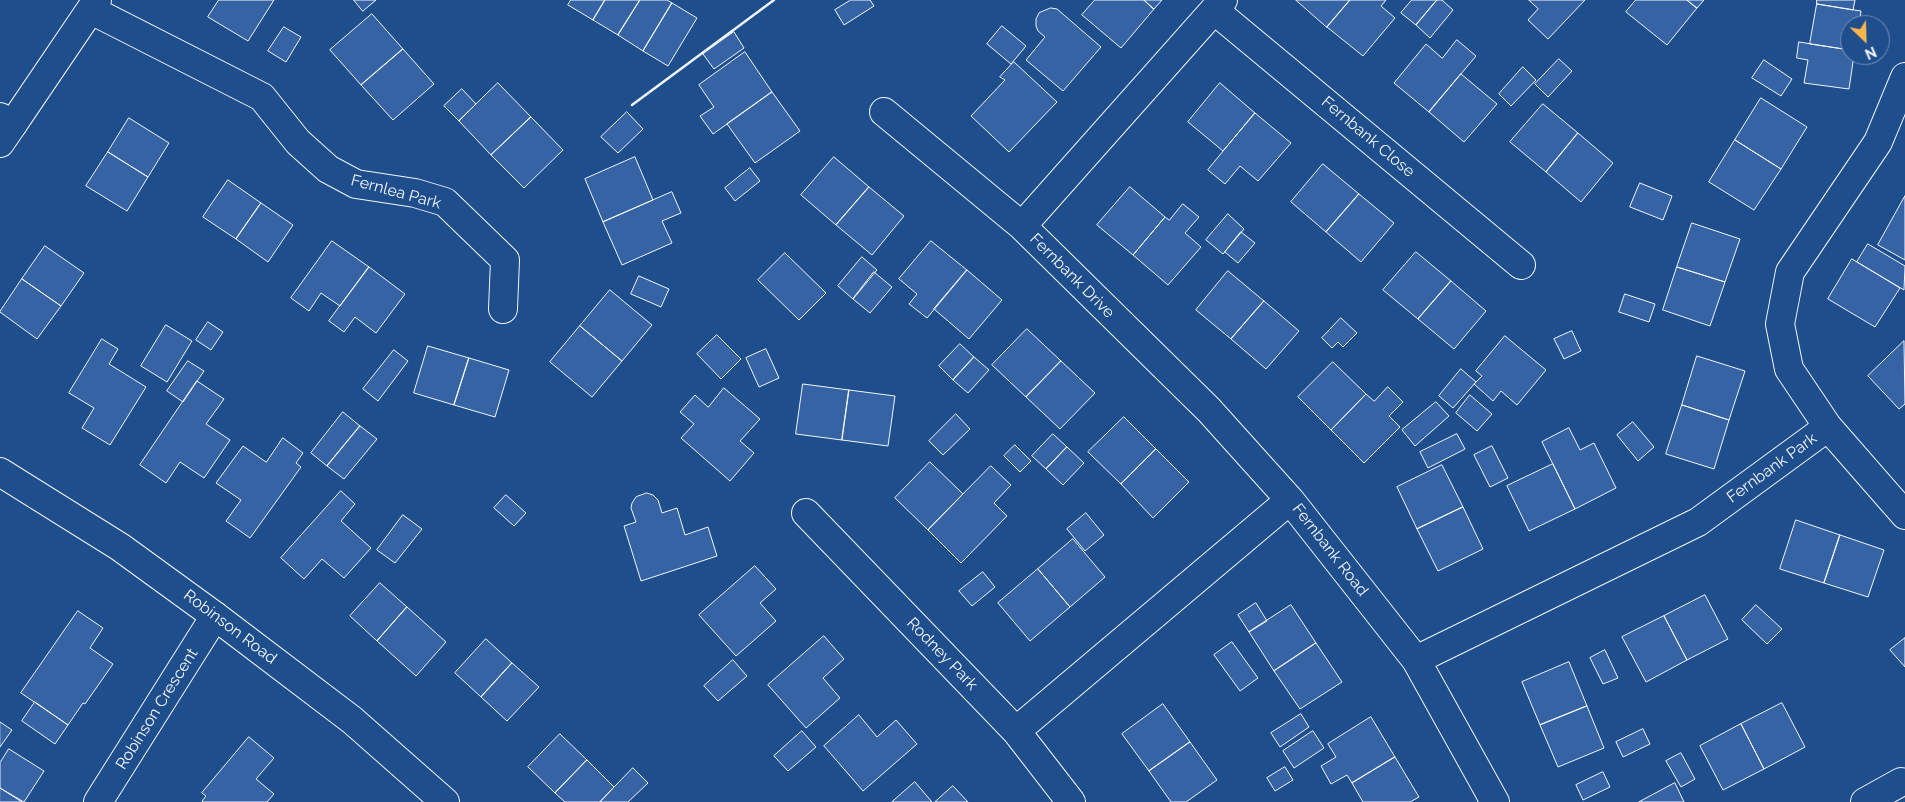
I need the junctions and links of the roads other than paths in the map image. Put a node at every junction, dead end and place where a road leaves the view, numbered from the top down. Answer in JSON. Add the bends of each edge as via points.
{"nodes":[{"id":1,"x":94,"y":5,"type":"edge"},
{"id":2,"x":1218,"y":5,"type":"edge"},
{"id":3,"x":1905,"y":76,"type":"edge"},
{"id":4,"x":884,"y":112,"type":"dead end"},
{"id":5,"x":4,"y":128,"type":"edge"},
{"id":6,"x":1022,"y":226,"type":"junction"},
{"id":7,"x":1521,"y":265,"type":"dead end"},
{"id":8,"x":503,"y":309,"type":"dead end"},
{"id":9,"x":1828,"y":427,"type":"junction"},
{"id":10,"x":0,"y":472,"type":"edge"},
{"id":11,"x":1290,"y":500,"type":"junction"},
{"id":12,"x":806,"y":513,"type":"dead end"},
{"id":13,"x":1905,"y":515,"type":"edge"},
{"id":14,"x":215,"y":616,"type":"junction"},
{"id":15,"x":1416,"y":660,"type":"junction"},
{"id":16,"x":1016,"y":731,"type":"junction"},
{"id":17,"x":1901,"y":782,"type":"dead end"},
{"id":18,"x":98,"y":802,"type":"edge"},
{"id":19,"x":445,"y":802,"type":"edge"},
{"id":20,"x":1070,"y":802,"type":"edge"},
{"id":21,"x":1496,"y":802,"type":"edge"},
{"id":22,"x":1865,"y":802,"type":"edge"}],
"edges":[{"from":1,"to":5,"type":"street"},
{"from":1,"to":8,"type":"street","name":"Fernlea Park","via":[[262,97],[298,142],[328,169],[356,184],[415,193],[445,202],[505,260]]},
{"from":2,"to":6,"type":"street","name":"Fernbank Drive"},
{"from":2,"to":7,"type":"street","name":"Fernbank Close"},
{"from":3,"to":9,"type":"street","name":"Fernbank Park","via":[[1878,142],[1790,272],[1780,324],[1789,369]]},
{"from":4,"to":6,"type":"street"},
{"from":6,"to":11,"type":"street","name":"Fernbank Drive","via":[[1209,410]]},
{"from":9,"to":13,"type":"street"},
{"from":9,"to":15,"type":"street","name":"Fernbank Park","via":[[1698,522]]},
{"from":10,"to":14,"type":"street","name":"Robinson Road","via":[[120,547]]},
{"from":11,"to":15,"type":"street","name":"Fernbank Road"},
{"from":11,"to":16,"type":"street","name":"Fernbank Road"},
{"from":12,"to":16,"type":"street","name":"Rodney Park"},
{"from":14,"to":18,"type":"street","name":"Robinson Crescent"},
{"from":14,"to":19,"type":"street","name":"Robinson Road","via":[[352,720]]},
{"from":15,"to":21,"type":"street","name":"Fernbank Road"},
{"from":16,"to":20,"type":"street","name":"Rodney Park"},
{"from":17,"to":22,"type":"street"}]}
